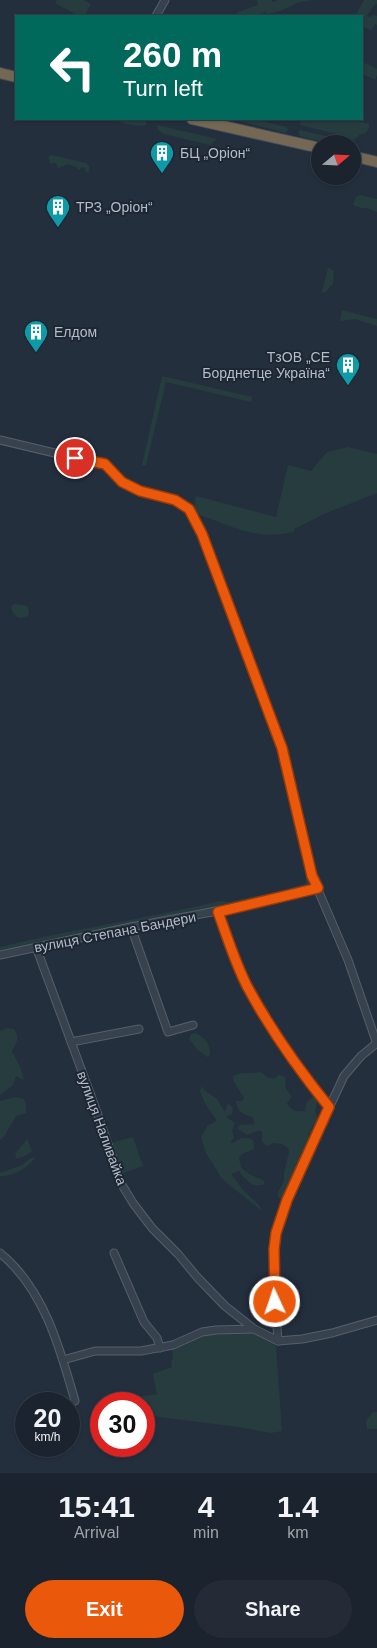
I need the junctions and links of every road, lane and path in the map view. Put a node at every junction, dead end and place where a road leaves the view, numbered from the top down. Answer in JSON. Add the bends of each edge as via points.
{"nodes":[{"id":1,"x":165,"y":0,"type":"edge"},
{"id":2,"x":157,"y":15,"type":"edge"},
{"id":3,"x":0,"y":73,"type":"edge"},
{"id":4,"x":15,"y":77,"type":"edge"},
{"id":5,"x":196,"y":120,"type":"edge"},
{"id":6,"x":311,"y":146,"type":"edge"},
{"id":7,"x":361,"y":158,"type":"edge"},
{"id":8,"x":377,"y":162,"type":"edge"},
{"id":9,"x":0,"y":440,"type":"edge"},
{"id":10,"x":318,"y":888,"type":"junction"},
{"id":11,"x":218,"y":912,"type":"junction"},
{"id":12,"x":131,"y":927,"type":"junction"},
{"id":13,"x":36,"y":947,"type":"junction"},
{"id":14,"x":0,"y":955,"type":"edge"},
{"id":15,"x":193,"y":1025,"type":"dead end"},
{"id":16,"x":139,"y":1029,"type":"dead end"},
{"id":17,"x":71,"y":1042,"type":"junction"},
{"id":18,"x":377,"y":1044,"type":"edge"},
{"id":19,"x":329,"y":1107,"type":"junction"},
{"id":20,"x":0,"y":1253,"type":"edge"},
{"id":21,"x":114,"y":1253,"type":"dead end"},
{"id":22,"x":377,"y":1320,"type":"edge"},
{"id":23,"x":254,"y":1329,"type":"junction"},
{"id":24,"x":278,"y":1340,"type":"junction"},
{"id":25,"x":160,"y":1348,"type":"junction"},
{"id":26,"x":63,"y":1360,"type":"junction"},
{"id":27,"x":73,"y":1392,"type":"edge"}],
"edges":[{"from":1,"to":2,"type":"street"},
{"from":3,"to":4,"type":"highway"},
{"from":5,"to":6,"type":"highway"},
{"from":7,"to":8,"type":"highway"},
{"from":9,"to":10,"type":"street","via":[[105,464],[122,482],[140,491],[175,500],[189,509],[202,534],[282,748],[310,867]]},
{"from":10,"to":11,"type":"street","name":"вулиця Степана Бандери"},
{"from":10,"to":18,"type":"street","via":[[351,968]]},
{"from":11,"to":12,"type":"street","name":"вулиця Степана Бандери"},
{"from":11,"to":19,"type":"street","via":[[246,985]]},
{"from":12,"to":13,"type":"street","name":"вулиця Степана Бандери"},
{"from":12,"to":15,"type":"street","via":[[168,1032]]},
{"from":13,"to":14,"type":"street","name":"вулиця Степана Бандери"},
{"from":13,"to":17,"type":"street","name":"вулиця Наливайка"},
{"from":16,"to":17,"type":"street"},
{"from":17,"to":23,"type":"street","name":"вулиця Наливайка","via":[[125,1191],[152,1228],[197,1277],[225,1306]]},
{"from":18,"to":19,"type":"street","via":[[348,1070]]},
{"from":19,"to":24,"type":"street","via":[[287,1200],[276,1233],[274,1282]]},
{"from":20,"to":26,"type":"street","via":[[27,1282],[39,1302]]},
{"from":21,"to":25,"type":"street","via":[[144,1322],[157,1338]]},
{"from":22,"to":24,"type":"street","via":[[332,1333]]},
{"from":23,"to":24,"type":"street","name":"вулиця Наливайка"},
{"from":23,"to":25,"type":"street","via":[[202,1332]]},
{"from":25,"to":26,"type":"street","via":[[95,1350]]},
{"from":26,"to":27,"type":"street"}]}
